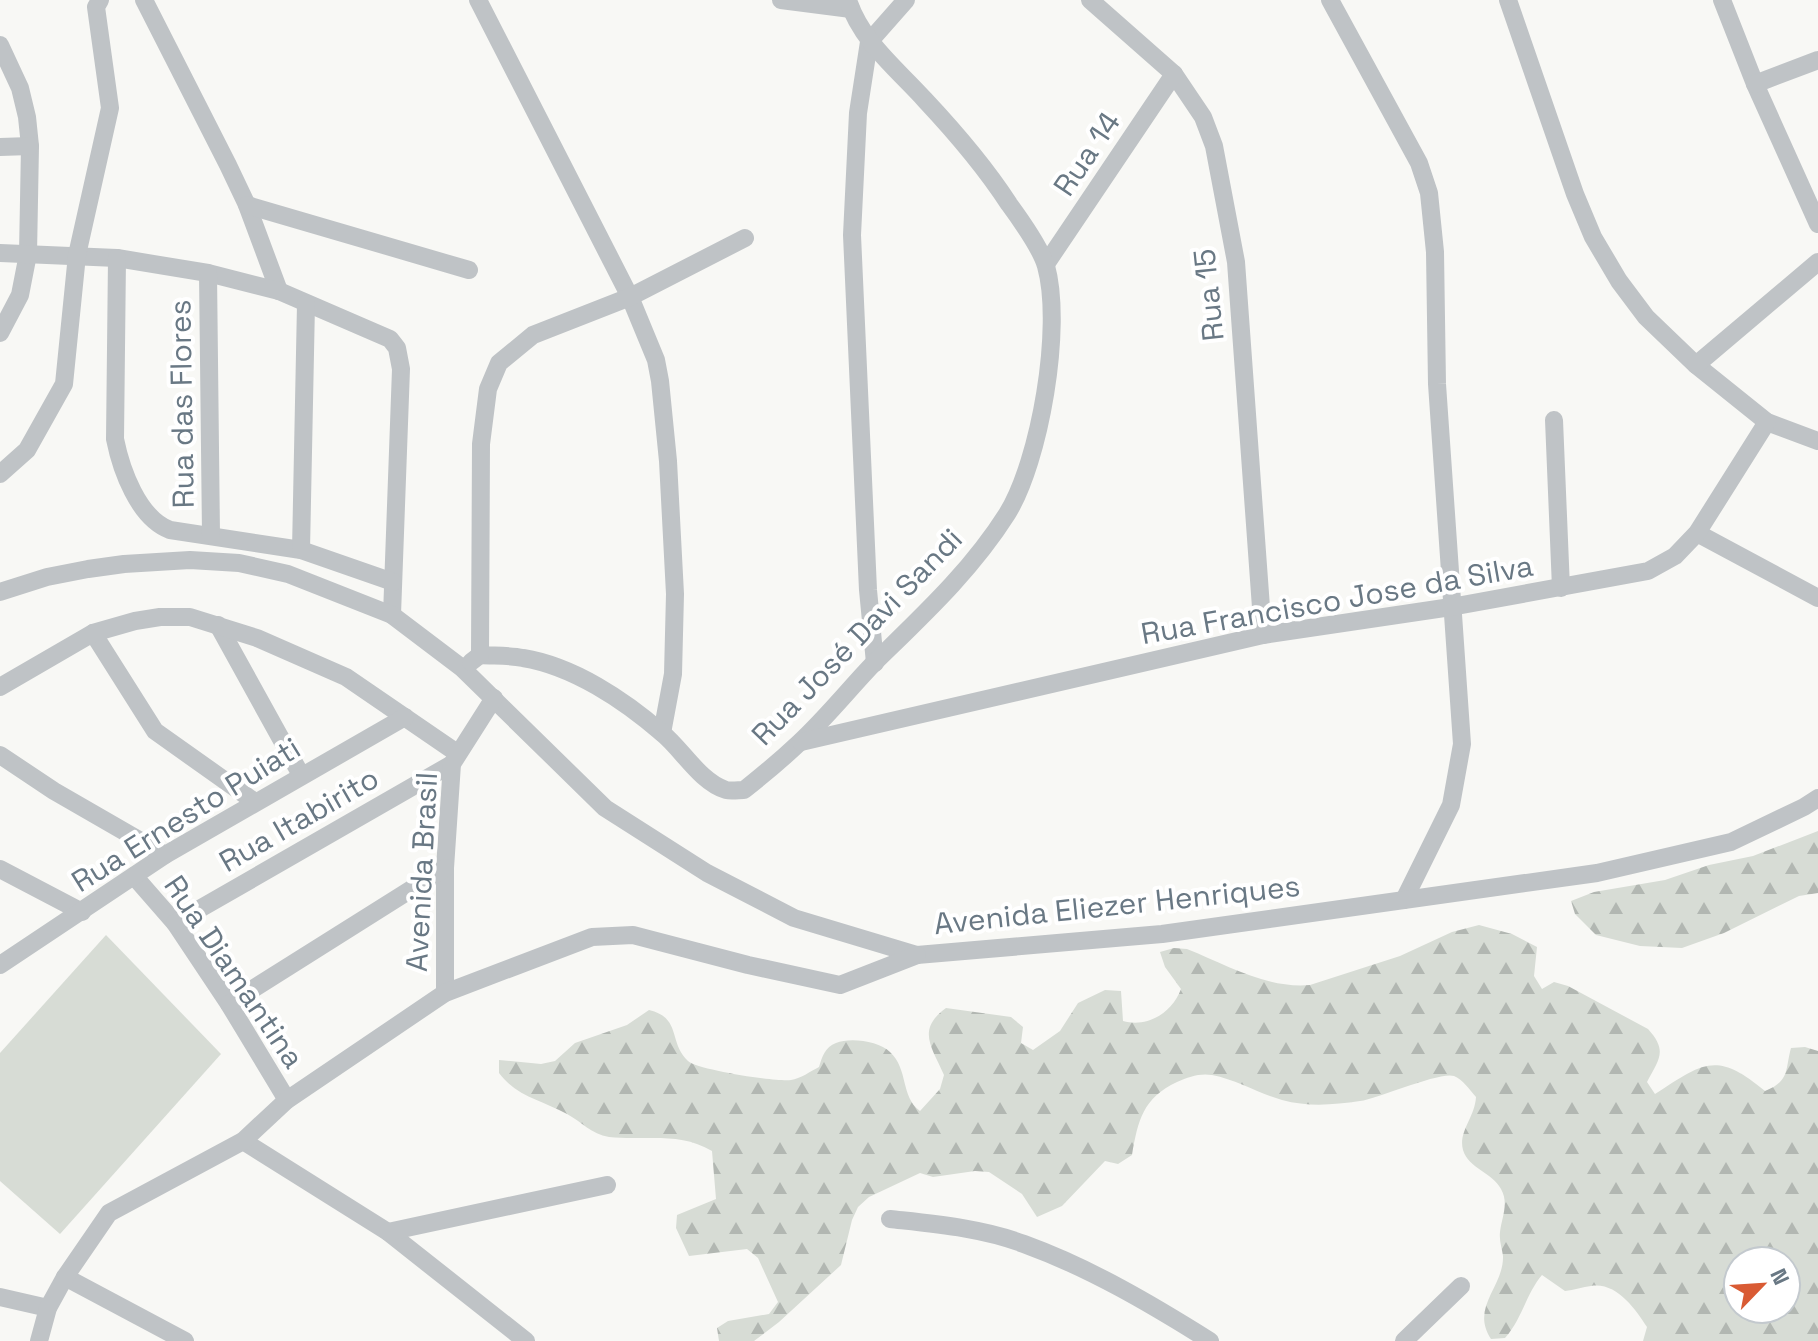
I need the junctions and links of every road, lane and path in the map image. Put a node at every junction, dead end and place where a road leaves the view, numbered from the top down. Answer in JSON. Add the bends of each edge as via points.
{"nodes":[{"id":1,"x":100,"y":0,"type":"edge"},
{"id":2,"x":144,"y":0,"type":"edge"},
{"id":3,"x":478,"y":0,"type":"edge"},
{"id":4,"x":781,"y":0,"type":"edge"},
{"id":5,"x":906,"y":0,"type":"edge"},
{"id":6,"x":1090,"y":0,"type":"edge"},
{"id":7,"x":1330,"y":0,"type":"edge"},
{"id":8,"x":1508,"y":0,"type":"edge"},
{"id":9,"x":1722,"y":0,"type":"edge"},
{"id":10,"x":850,"y":4,"type":"edge"},
{"id":11,"x":869,"y":42,"type":"junction"},
{"id":12,"x":0,"y":46,"type":"edge"},
{"id":13,"x":1818,"y":60,"type":"edge"},
{"id":14,"x":1174,"y":74,"type":"junction"},
{"id":15,"x":1755,"y":84,"type":"junction"},
{"id":16,"x":30,"y":146,"type":"junction"},
{"id":17,"x":0,"y":147,"type":"edge"},
{"id":18,"x":247,"y":205,"type":"junction"},
{"id":19,"x":1818,"y":224,"type":"edge"},
{"id":20,"x":745,"y":238,"type":"dead end"},
{"id":21,"x":0,"y":253,"type":"edge"},
{"id":22,"x":28,"y":254,"type":"junction"},
{"id":23,"x":77,"y":255,"type":"junction"},
{"id":24,"x":117,"y":258,"type":"junction"},
{"id":25,"x":1818,"y":262,"type":"edge"},
{"id":26,"x":1046,"y":264,"type":"junction"},
{"id":27,"x":469,"y":270,"type":"dead end"},
{"id":28,"x":208,"y":273,"type":"junction"},
{"id":29,"x":279,"y":291,"type":"junction"},
{"id":30,"x":630,"y":297,"type":"junction"},
{"id":31,"x":306,"y":304,"type":"junction"},
{"id":32,"x":0,"y":333,"type":"edge"},
{"id":33,"x":1696,"y":365,"type":"junction"},
{"id":34,"x":1554,"y":420,"type":"dead end"},
{"id":35,"x":1767,"y":422,"type":"junction"},
{"id":36,"x":1818,"y":441,"type":"edge"},
{"id":37,"x":0,"y":474,"type":"edge"},
{"id":38,"x":1697,"y":533,"type":"junction"},
{"id":39,"x":211,"y":535,"type":"junction"},
{"id":40,"x":301,"y":550,"type":"junction"},
{"id":41,"x":393,"y":582,"type":"junction"},
{"id":42,"x":1561,"y":588,"type":"junction"},
{"id":43,"x":0,"y":592,"type":"edge"},
{"id":44,"x":1818,"y":598,"type":"edge"},
{"id":45,"x":1451,"y":607,"type":"junction"},
{"id":46,"x":392,"y":615,"type":"junction"},
{"id":47,"x":218,"y":625,"type":"junction"},
{"id":48,"x":93,"y":633,"type":"junction"},
{"id":49,"x":1263,"y":635,"type":"junction"},
{"id":50,"x":480,"y":655,"type":"junction"},
{"id":51,"x":875,"y":663,"type":"junction"},
{"id":52,"x":462,"y":668,"type":"junction"},
{"id":53,"x":0,"y":687,"type":"edge"},
{"id":54,"x":494,"y":698,"type":"junction"},
{"id":55,"x":405,"y":717,"type":"junction"},
{"id":56,"x":662,"y":733,"type":"junction"},
{"id":57,"x":801,"y":742,"type":"junction"},
{"id":58,"x":0,"y":755,"type":"edge"},
{"id":59,"x":454,"y":759,"type":"junction"},
{"id":60,"x":301,"y":775,"type":"junction"},
{"id":61,"x":1818,"y":798,"type":"edge"},
{"id":62,"x":255,"y":802,"type":"junction"},
{"id":63,"x":165,"y":855,"type":"junction"},
{"id":64,"x":445,"y":868,"type":"junction"},
{"id":65,"x":0,"y":869,"type":"edge"},
{"id":66,"x":134,"y":876,"type":"junction"},
{"id":67,"x":1404,"y":900,"type":"junction"},
{"id":68,"x":82,"y":912,"type":"junction"},
{"id":69,"x":175,"y":923,"type":"junction"},
{"id":70,"x":917,"y":955,"type":"junction"},
{"id":71,"x":0,"y":965,"type":"edge"},
{"id":72,"x":445,"y":993,"type":"junction"},
{"id":73,"x":229,"y":1004,"type":"junction"},
{"id":74,"x":287,"y":1100,"type":"junction"},
{"id":75,"x":243,"y":1141,"type":"junction"},
{"id":76,"x":607,"y":1185,"type":"dead end"},
{"id":77,"x":890,"y":1219,"type":"dead end"},
{"id":78,"x":388,"y":1232,"type":"junction"},
{"id":79,"x":65,"y":1277,"type":"junction"},
{"id":80,"x":1461,"y":1286,"type":"dead end"},
{"id":81,"x":0,"y":1297,"type":"edge"},
{"id":82,"x":48,"y":1308,"type":"junction"},
{"id":83,"x":39,"y":1341,"type":"edge"},
{"id":84,"x":185,"y":1341,"type":"edge"},
{"id":85,"x":526,"y":1341,"type":"edge"},
{"id":86,"x":1210,"y":1341,"type":"edge"},
{"id":87,"x":1404,"y":1341,"type":"edge"}],
"edges":[{"from":1,"to":23,"type":"street","via":[[96,7],[110,108]]},
{"from":2,"to":18,"type":"street"},
{"from":3,"to":30,"type":"street"},
{"from":4,"to":10,"type":"street"},
{"from":5,"to":11,"type":"street"},
{"from":6,"to":14,"type":"street","name":"Rua 15"},
{"from":7,"to":45,"type":"street","via":[[1412,150],[1429,193]]},
{"from":8,"to":33,"type":"street","via":[[1593,237],[1646,317]]},
{"from":9,"to":15,"type":"street"},
{"from":10,"to":11,"type":"street","name":"Rua José Davi Sandi"},
{"from":11,"to":26,"type":"street","name":"Rua José Davi Sandi","via":[[986,172]]},
{"from":11,"to":51,"type":"street","via":[[858,113],[852,235]]},
{"from":12,"to":16,"type":"street","via":[[20,88]]},
{"from":13,"to":15,"type":"street"},
{"from":14,"to":26,"type":"street","name":"Rua 14"},
{"from":14,"to":49,"type":"street","name":"Rua 15","via":[[1203,117],[1214,146],[1236,262]]},
{"from":15,"to":19,"type":"street"},
{"from":16,"to":17,"type":"street"},
{"from":16,"to":22,"type":"street"},
{"from":18,"to":27,"type":"street"},
{"from":18,"to":29,"type":"street"},
{"from":20,"to":30,"type":"street"},
{"from":21,"to":22,"type":"street"},
{"from":22,"to":23,"type":"street"},
{"from":22,"to":32,"type":"street","via":[[20,295]]},
{"from":23,"to":24,"type":"street"},
{"from":23,"to":37,"type":"street","via":[[64,384],[27,450]]},
{"from":24,"to":28,"type":"street"},
{"from":24,"to":39,"type":"street","via":[[115,439],[120,464],[160,527]]},
{"from":25,"to":33,"type":"street"},
{"from":26,"to":51,"type":"street","name":"Rua José Davi Sandi","via":[[1049,357],[1038,434],[1023,482],[978,556]]},
{"from":28,"to":29,"type":"street"},
{"from":28,"to":39,"type":"street","name":"Rua das Flores"},
{"from":29,"to":31,"type":"street"},
{"from":30,"to":50,"type":"street","via":[[533,335],[499,363],[488,389],[481,444]]},
{"from":30,"to":56,"type":"street","via":[[656,360],[668,461],[675,594],[673,674]]},
{"from":31,"to":40,"type":"street"},
{"from":31,"to":41,"type":"street","via":[[379,333],[397,348],[401,369]]},
{"from":33,"to":35,"type":"street"},
{"from":34,"to":42,"type":"street"},
{"from":35,"to":36,"type":"street"},
{"from":35,"to":38,"type":"street","name":"Rua Francisco Jose da Silva"},
{"from":38,"to":42,"type":"street","name":"Rua Francisco Jose da Silva","via":[[1675,556],[1648,571]]},
{"from":38,"to":44,"type":"street"},
{"from":39,"to":40,"type":"street"},
{"from":40,"to":41,"type":"street"},
{"from":41,"to":46,"type":"street"},
{"from":42,"to":45,"type":"street","name":"Rua Francisco Jose da Silva"},
{"from":43,"to":46,"type":"street","name":"Avenida Eliezer Henriques","via":[[88,569],[190,560],[288,574]]},
{"from":45,"to":49,"type":"street","name":"Rua Francisco Jose da Silva"},
{"from":45,"to":67,"type":"street","via":[[1462,744],[1451,805]]},
{"from":46,"to":52,"type":"street","name":"Avenida Eliezer Henriques"},
{"from":47,"to":48,"type":"street","name":"Avenida Brasil","via":[[190,617],[160,617]]},
{"from":47,"to":55,"type":"street","name":"Avenida Brasil","via":[[346,677]]},
{"from":47,"to":60,"type":"street"},
{"from":48,"to":53,"type":"street","name":"Avenida Brasil"},
{"from":48,"to":62,"type":"street","via":[[155,731]]},
{"from":49,"to":57,"type":"street","name":"Rua Francisco Jose da Silva"},
{"from":50,"to":52,"type":"street"},
{"from":50,"to":56,"type":"street","via":[[520,657],[563,670],[601,689]]},
{"from":51,"to":57,"type":"street","name":"Rua José Davi Sandi"},
{"from":52,"to":54,"type":"street","name":"Avenida Eliezer Henriques"},
{"from":54,"to":59,"type":"street","name":"Avenida Brasil"},
{"from":54,"to":70,"type":"street","name":"Avenida Eliezer Henriques","via":[[605,808],[707,873],[794,918]]},
{"from":55,"to":59,"type":"street","name":"Avenida Brasil"},
{"from":55,"to":60,"type":"street","name":"Rua Ernesto Puiati"},
{"from":56,"to":57,"type":"street","name":"Rua José Davi Sandi","via":[[726,790],[744,790]]},
{"from":58,"to":63,"type":"street"},
{"from":59,"to":64,"type":"street","name":"Avenida Brasil"},
{"from":59,"to":69,"type":"street","name":"Rua Itabirito"},
{"from":60,"to":62,"type":"street","name":"Rua Ernesto Puiati"},
{"from":61,"to":67,"type":"street","name":"Avenida Eliezer Henriques","via":[[1731,842],[1597,873]]},
{"from":62,"to":63,"type":"street","name":"Rua Ernesto Puiati"},
{"from":63,"to":66,"type":"street","name":"Rua Ernesto Puiati"},
{"from":64,"to":72,"type":"street","name":"Avenida Brasil"},
{"from":64,"to":73,"type":"street"},
{"from":65,"to":68,"type":"street"},
{"from":66,"to":68,"type":"street","name":"Rua Ernesto Puiati"},
{"from":66,"to":69,"type":"street","name":"Rua Diamantina"},
{"from":67,"to":70,"type":"street","name":"Avenida Eliezer Henriques","via":[[1162,934]]},
{"from":68,"to":71,"type":"street","name":"Rua Ernesto Puiati"},
{"from":69,"to":73,"type":"street","name":"Rua Diamantina"},
{"from":70,"to":72,"type":"street","via":[[840,985],[633,935],[592,937]]},
{"from":72,"to":74,"type":"street"},
{"from":73,"to":74,"type":"street","name":"Rua Diamantina"},
{"from":74,"to":75,"type":"street"},
{"from":75,"to":78,"type":"street"},
{"from":75,"to":79,"type":"street","via":[[109,1213]]},
{"from":76,"to":78,"type":"street"},
{"from":77,"to":86,"type":"street","via":[[960,1227],[1022,1243],[1102,1278]]},
{"from":78,"to":85,"type":"street"},
{"from":79,"to":82,"type":"street"},
{"from":79,"to":84,"type":"street"},
{"from":80,"to":87,"type":"street"},
{"from":81,"to":82,"type":"street"},
{"from":82,"to":83,"type":"street"}]}
